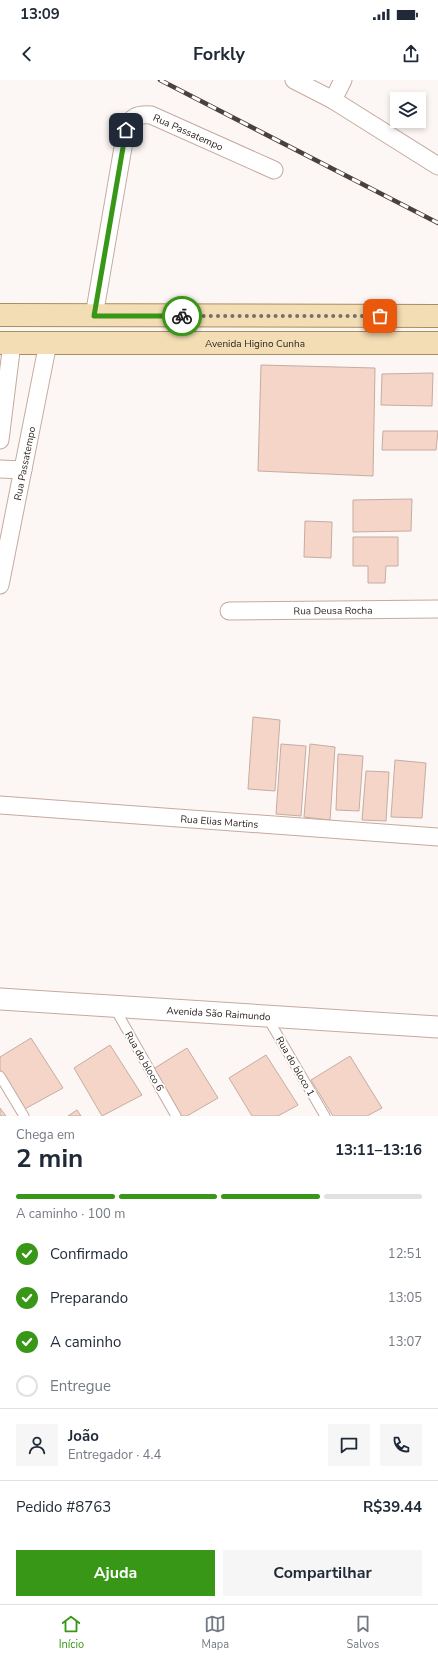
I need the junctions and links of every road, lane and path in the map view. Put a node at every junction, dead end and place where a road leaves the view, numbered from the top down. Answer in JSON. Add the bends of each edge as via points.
{"nodes":[{"id":1,"x":294,"y":80,"type":"edge"},
{"id":2,"x":343,"y":80,"type":"edge"},
{"id":3,"x":333,"y":100,"type":"junction"},
{"id":4,"x":438,"y":166,"type":"edge"},
{"id":5,"x":274,"y":170,"type":"dead end"},
{"id":6,"x":0,"y":314,"type":"edge"},
{"id":7,"x":94,"y":316,"type":"junction"},
{"id":8,"x":438,"y":316,"type":"edge"},
{"id":9,"x":6,"y":343,"type":"edge"},
{"id":10,"x":48,"y":343,"type":"junction"},
{"id":11,"x":438,"y":343,"type":"edge"},
{"id":12,"x":0,"y":440,"type":"edge"},
{"id":13,"x":0,"y":469,"type":"edge"},
{"id":14,"x":23,"y":470,"type":"junction"},
{"id":15,"x":0,"y":585,"type":"edge"},
{"id":16,"x":438,"y":610,"type":"edge"},
{"id":17,"x":229,"y":611,"type":"dead end"},
{"id":18,"x":0,"y":805,"type":"edge"},
{"id":19,"x":438,"y":838,"type":"edge"},
{"id":20,"x":0,"y":999,"type":"edge"},
{"id":21,"x":114,"y":1007,"type":"junction"},
{"id":22,"x":267,"y":1016,"type":"junction"},
{"id":23,"x":438,"y":1027,"type":"edge"},
{"id":24,"x":0,"y":1076,"type":"edge"},
{"id":25,"x":24,"y":1116,"type":"edge"},
{"id":26,"x":176,"y":1116,"type":"edge"},
{"id":27,"x":325,"y":1116,"type":"edge"}],
"edges":[{"from":1,"to":3,"type":"street"},
{"from":2,"to":3,"type":"street"},
{"from":3,"to":4,"type":"street"},
{"from":5,"to":7,"type":"street","name":"Rua Passatempo","via":[[150,115],[137,115],[133,118],[126,130]]},
{"from":6,"to":7,"type":"main road"},
{"from":7,"to":8,"type":"main road"},
{"from":9,"to":10,"type":"main road","name":"Avenida Higino Cunha"},
{"from":9,"to":12,"type":"street"},
{"from":10,"to":11,"type":"main road","name":"Avenida Higino Cunha"},
{"from":10,"to":14,"type":"street","name":"Rua Passatempo"},
{"from":13,"to":14,"type":"street"},
{"from":14,"to":15,"type":"street","name":"Rua Passatempo"},
{"from":16,"to":17,"type":"street","name":"Rua Deusa Rocha"},
{"from":18,"to":19,"type":"street","name":"Rua Elias Martins"},
{"from":20,"to":21,"type":"street","name":"Avenida São Raimundo"},
{"from":21,"to":22,"type":"street","name":"Avenida São Raimundo"},
{"from":21,"to":26,"type":"lane","name":"Rua do bloco 6"},
{"from":22,"to":23,"type":"street","name":"Avenida São Raimundo"},
{"from":22,"to":27,"type":"lane","name":"Rua do bloco 1"},
{"from":24,"to":25,"type":"lane"}]}
